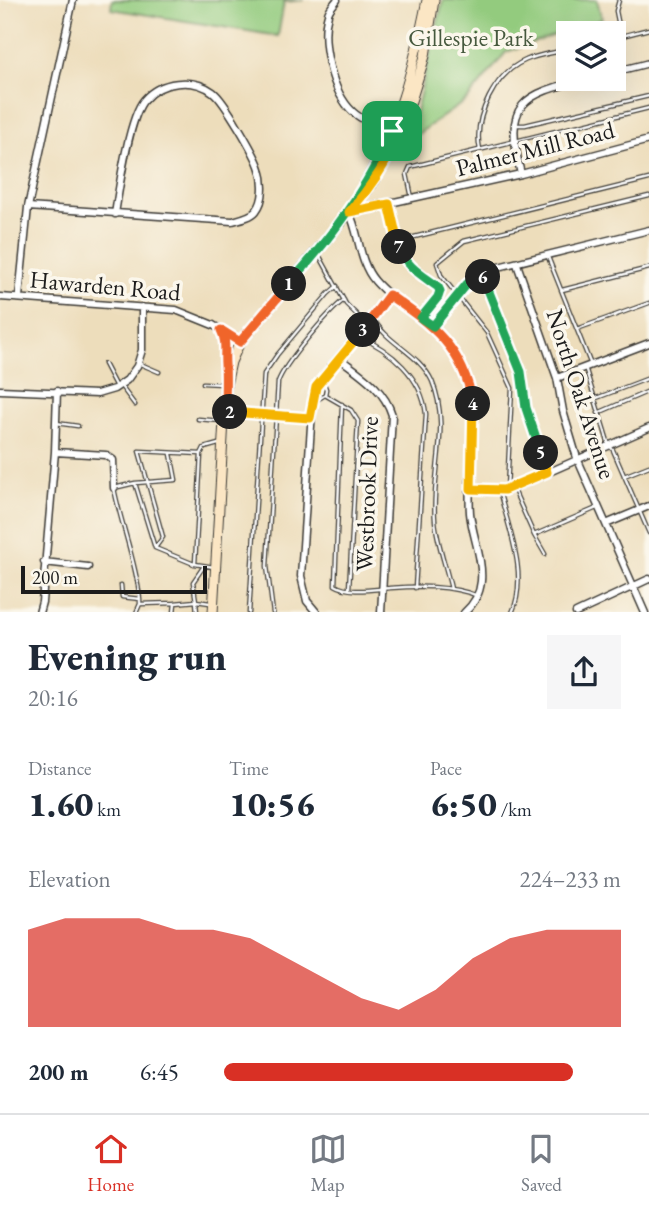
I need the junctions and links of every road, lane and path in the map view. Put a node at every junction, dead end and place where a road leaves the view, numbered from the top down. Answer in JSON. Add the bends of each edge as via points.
{"nodes":[{"id":1,"x":73,"y":0,"type":"edge"},
{"id":2,"x":337,"y":0,"type":"edge"},
{"id":3,"x":427,"y":0,"type":"edge"},
{"id":4,"x":434,"y":0,"type":"edge"},
{"id":5,"x":618,"y":0,"type":"edge"},
{"id":6,"x":618,"y":21,"type":"edge"},
{"id":7,"x":649,"y":29,"type":"edge"},
{"id":8,"x":626,"y":35,"type":"edge"},
{"id":9,"x":556,"y":52,"type":"edge"},
{"id":10,"x":649,"y":63,"type":"edge"},
{"id":11,"x":626,"y":69,"type":"edge"},
{"id":12,"x":556,"y":86,"type":"edge"},
{"id":13,"x":649,"y":96,"type":"edge"},
{"id":14,"x":649,"y":108,"type":"edge"},
{"id":15,"x":514,"y":124,"type":"junction"},
{"id":16,"x":397,"y":132,"type":"junction"},
{"id":17,"x":649,"y":140,"type":"edge"},
{"id":18,"x":513,"y":142,"type":"junction"},
{"id":19,"x":480,"y":150,"type":"junction"},
{"id":20,"x":520,"y":174,"type":"junction"},
{"id":21,"x":649,"y":179,"type":"edge"},
{"id":22,"x":649,"y":196,"type":"edge"},
{"id":23,"x":412,"y":198,"type":"junction"},
{"id":24,"x":389,"y":204,"type":"junction"},
{"id":25,"x":28,"y":207,"type":"junction"},
{"id":26,"x":349,"y":212,"type":"junction"},
{"id":27,"x":115,"y":214,"type":"junction"},
{"id":28,"x":649,"y":230,"type":"edge"},
{"id":29,"x":398,"y":241,"type":"junction"},
{"id":30,"x":317,"y":251,"type":"junction"},
{"id":31,"x":548,"y":256,"type":"junction"},
{"id":32,"x":517,"y":264,"type":"junction"},
{"id":33,"x":649,"y":268,"type":"edge"},
{"id":34,"x":482,"y":274,"type":"junction"},
{"id":35,"x":337,"y":286,"type":"junction"},
{"id":36,"x":562,"y":290,"type":"junction"},
{"id":37,"x":389,"y":295,"type":"junction"},
{"id":38,"x":457,"y":295,"type":"junction"},
{"id":39,"x":0,"y":297,"type":"edge"},
{"id":40,"x":19,"y":297,"type":"junction"},
{"id":41,"x":344,"y":300,"type":"junction"},
{"id":42,"x":649,"y":303,"type":"edge"},
{"id":43,"x":142,"y":307,"type":"junction"},
{"id":44,"x":373,"y":317,"type":"junction"},
{"id":45,"x":421,"y":318,"type":"junction"},
{"id":46,"x":367,"y":325,"type":"junction"},
{"id":47,"x":433,"y":326,"type":"junction"},
{"id":48,"x":380,"y":329,"type":"junction"},
{"id":49,"x":221,"y":330,"type":"junction"},
{"id":50,"x":577,"y":330,"type":"junction"},
{"id":51,"x":358,"y":336,"type":"junction"},
{"id":52,"x":240,"y":342,"type":"junction"},
{"id":53,"x":372,"y":342,"type":"junction"},
{"id":54,"x":649,"y":343,"type":"edge"},
{"id":55,"x":339,"y":358,"type":"junction"},
{"id":56,"x":138,"y":363,"type":"junction"},
{"id":57,"x":104,"y":364,"type":"dead end"},
{"id":58,"x":588,"y":366,"type":"junction"},
{"id":59,"x":159,"y":372,"type":"dead end"},
{"id":60,"x":557,"y":378,"type":"junction"},
{"id":61,"x":649,"y":378,"type":"edge"},
{"id":62,"x":321,"y":379,"type":"junction"},
{"id":63,"x":227,"y":381,"type":"junction"},
{"id":64,"x":203,"y":383,"type":"dead end"},
{"id":65,"x":118,"y":386,"type":"junction"},
{"id":66,"x":0,"y":390,"type":"edge"},
{"id":67,"x":57,"y":391,"type":"junction"},
{"id":68,"x":649,"y":391,"type":"edge"},
{"id":69,"x":325,"y":395,"type":"junction"},
{"id":70,"x":594,"y":399,"type":"junction"},
{"id":71,"x":311,"y":403,"type":"junction"},
{"id":72,"x":342,"y":404,"type":"junction"},
{"id":73,"x":135,"y":405,"type":"dead end"},
{"id":74,"x":598,"y":413,"type":"junction"},
{"id":75,"x":262,"y":414,"type":"junction"},
{"id":76,"x":276,"y":415,"type":"junction"},
{"id":77,"x":224,"y":416,"type":"junction"},
{"id":78,"x":310,"y":418,"type":"junction"},
{"id":79,"x":198,"y":419,"type":"dead end"},
{"id":80,"x":56,"y":423,"type":"junction"},
{"id":81,"x":78,"y":426,"type":"dead end"},
{"id":82,"x":649,"y":428,"type":"edge"},
{"id":83,"x":223,"y":442,"type":"junction"},
{"id":84,"x":608,"y":445,"type":"junction"},
{"id":85,"x":55,"y":453,"type":"junction"},
{"id":86,"x":171,"y":453,"type":"junction"},
{"id":87,"x":201,"y":454,"type":"junction"},
{"id":88,"x":577,"y":458,"type":"junction"},
{"id":89,"x":649,"y":466,"type":"edge"},
{"id":90,"x":547,"y":472,"type":"junction"},
{"id":91,"x":624,"y":476,"type":"junction"},
{"id":92,"x":148,"y":482,"type":"junction"},
{"id":93,"x":135,"y":483,"type":"junction"},
{"id":94,"x":114,"y":488,"type":"junction"},
{"id":95,"x":510,"y":488,"type":"junction"},
{"id":96,"x":471,"y":489,"type":"junction"},
{"id":97,"x":499,"y":490,"type":"junction"},
{"id":98,"x":598,"y":506,"type":"junction"},
{"id":99,"x":649,"y":506,"type":"edge"},
{"id":100,"x":639,"y":510,"type":"junction"},
{"id":101,"x":606,"y":524,"type":"junction"},
{"id":102,"x":160,"y":527,"type":"junction"},
{"id":103,"x":150,"y":530,"type":"junction"},
{"id":104,"x":649,"y":533,"type":"edge"},
{"id":105,"x":534,"y":535,"type":"junction"},
{"id":106,"x":155,"y":548,"type":"junction"},
{"id":107,"x":545,"y":554,"type":"dead end"},
{"id":108,"x":44,"y":562,"type":"junction"},
{"id":109,"x":195,"y":564,"type":"junction"},
{"id":110,"x":204,"y":566,"type":"junction"},
{"id":111,"x":88,"y":567,"type":"dead end"},
{"id":112,"x":216,"y":568,"type":"junction"},
{"id":113,"x":649,"y":579,"type":"edge"},
{"id":114,"x":121,"y":585,"type":"dead end"},
{"id":115,"x":634,"y":586,"type":"junction"},
{"id":116,"x":415,"y":588,"type":"junction"},
{"id":117,"x":349,"y":589,"type":"junction"},
{"id":118,"x":383,"y":589,"type":"junction"},
{"id":119,"x":451,"y":589,"type":"junction"},
{"id":120,"x":478,"y":596,"type":"junction"},
{"id":121,"x":140,"y":599,"type":"junction"},
{"id":122,"x":196,"y":601,"type":"junction"},
{"id":123,"x":175,"y":603,"type":"junction"},
{"id":124,"x":140,"y":604,"type":"junction"},
{"id":125,"x":214,"y":608,"type":"edge"},
{"id":126,"x":39,"y":612,"type":"edge"},
{"id":127,"x":136,"y":612,"type":"edge"},
{"id":128,"x":174,"y":612,"type":"edge"},
{"id":129,"x":197,"y":612,"type":"edge"},
{"id":130,"x":249,"y":612,"type":"edge"},
{"id":131,"x":273,"y":612,"type":"edge"},
{"id":132,"x":317,"y":612,"type":"edge"},
{"id":133,"x":381,"y":612,"type":"edge"},
{"id":134,"x":464,"y":612,"type":"edge"},
{"id":135,"x":512,"y":612,"type":"edge"},
{"id":136,"x":576,"y":612,"type":"edge"},
{"id":137,"x":645,"y":612,"type":"edge"}],
"edges":[{"from":1,"to":25,"type":"street"},
{"from":2,"to":16,"type":"street","via":[[328,12],[326,47],[333,83],[352,111]]},
{"from":3,"to":16,"type":"main road"},
{"from":4,"to":16,"type":"main road","via":[[425,56]]},
{"from":5,"to":6,"type":"lane"},
{"from":7,"to":8,"type":"lane"},
{"from":9,"to":19,"type":"lane","via":[[527,60],[494,86],[478,131]]},
{"from":10,"to":11,"type":"street"},
{"from":12,"to":15,"type":"street","via":[[533,94]]},
{"from":13,"to":15,"type":"lane"},
{"from":14,"to":18,"type":"lane"},
{"from":15,"to":18,"type":"street"},
{"from":16,"to":26,"type":"main road","via":[[380,173]]},
{"from":17,"to":20,"type":"street","name":"Palmer Mill Road"},
{"from":18,"to":19,"type":"lane"},
{"from":18,"to":20,"type":"street"},
{"from":19,"to":23,"type":"lane","via":[[408,168]]},
{"from":20,"to":23,"type":"street","name":"Palmer Mill Road"},
{"from":21,"to":29,"type":"lane"},
{"from":22,"to":38,"type":"lane","via":[[460,243],[436,267]]},
{"from":23,"to":24,"type":"street","name":"Palmer Mill Road"},
{"from":24,"to":26,"type":"street","name":"Palmer Mill Road"},
{"from":24,"to":29,"type":"lane"},
{"from":25,"to":27,"type":"street"},
{"from":25,"to":40,"type":"street"},
{"from":26,"to":30,"type":"main road"},
{"from":26,"to":37,"type":"street","via":[[365,264]]},
{"from":27,"to":27,"type":"street","via":[[232,221],[256,211],[263,183],[260,167],[213,92],[181,82],[153,92],[143,101]]},
{"from":28,"to":31,"type":"street"},
{"from":29,"to":45,"type":"lane","via":[[408,265],[440,291]]},
{"from":30,"to":35,"type":"lane"},
{"from":30,"to":52,"type":"main road"},
{"from":31,"to":32,"type":"street"},
{"from":31,"to":36,"type":"lane"},
{"from":32,"to":34,"type":"street"},
{"from":32,"to":60,"type":"street","name":"North Oak Avenue"},
{"from":33,"to":36,"type":"lane"},
{"from":34,"to":38,"type":"street"},
{"from":34,"to":90,"type":"lane","via":[[521,372],[530,421]]},
{"from":35,"to":41,"type":"lane"},
{"from":35,"to":75,"type":"lane","via":[[266,369]]},
{"from":36,"to":50,"type":"lane"},
{"from":37,"to":44,"type":"street"},
{"from":37,"to":45,"type":"street"},
{"from":38,"to":47,"type":"street"},
{"from":38,"to":95,"type":"lane","via":[[490,337],[512,388]]},
{"from":39,"to":40,"type":"street","name":"Hawarden Road"},
{"from":40,"to":43,"type":"street","name":"Hawarden Road"},
{"from":41,"to":46,"type":"lane"},
{"from":41,"to":76,"type":"lane","via":[[282,373]]},
{"from":42,"to":50,"type":"lane"},
{"from":43,"to":49,"type":"street","name":"Hawarden Road","via":[[176,310]]},
{"from":43,"to":56,"type":"street"},
{"from":44,"to":46,"type":"street"},
{"from":44,"to":48,"type":"lane"},
{"from":45,"to":47,"type":"street"},
{"from":46,"to":51,"type":"street"},
{"from":47,"to":96,"type":"street","via":[[456,355],[469,382],[474,418]]},
{"from":48,"to":53,"type":"lane"},
{"from":48,"to":119,"type":"lane","via":[[409,351],[433,383],[439,405],[435,519]]},
{"from":49,"to":52,"type":"street","name":"Hawarden Road"},
{"from":49,"to":63,"type":"lane"},
{"from":50,"to":58,"type":"lane"},
{"from":51,"to":53,"type":"lane"},
{"from":51,"to":55,"type":"street"},
{"from":52,"to":63,"type":"main road"},
{"from":53,"to":116,"type":"lane","via":[[410,372],[426,410]]},
{"from":54,"to":58,"type":"street"},
{"from":55,"to":62,"type":"street"},
{"from":55,"to":118,"type":"street","name":"Westbrook Drive","via":[[376,387],[392,415]]},
{"from":56,"to":59,"type":"lane"},
{"from":56,"to":65,"type":"street"},
{"from":57,"to":65,"type":"lane"},
{"from":58,"to":60,"type":"street"},
{"from":58,"to":70,"type":"lane"},
{"from":60,"to":88,"type":"street","name":"North Oak Avenue"},
{"from":61,"to":70,"type":"lane"},
{"from":62,"to":69,"type":"lane"},
{"from":62,"to":71,"type":"street"},
{"from":63,"to":64,"type":"lane"},
{"from":63,"to":77,"type":"main road"},
{"from":65,"to":67,"type":"street","via":[[97,394]]},
{"from":65,"to":73,"type":"lane"},
{"from":66,"to":67,"type":"street"},
{"from":67,"to":80,"type":"street"},
{"from":68,"to":74,"type":"lane"},
{"from":69,"to":71,"type":"lane"},
{"from":69,"to":72,"type":"lane"},
{"from":70,"to":74,"type":"lane"},
{"from":71,"to":78,"type":"street"},
{"from":72,"to":117,"type":"lane","via":[[358,421]]},
{"from":72,"to":117,"type":"lane","via":[[334,582]]},
{"from":74,"to":84,"type":"lane"},
{"from":75,"to":76,"type":"street"},
{"from":75,"to":77,"type":"street"},
{"from":75,"to":130,"type":"lane"},
{"from":76,"to":78,"type":"street"},
{"from":76,"to":131,"type":"lane","via":[[267,566]]},
{"from":77,"to":79,"type":"lane"},
{"from":77,"to":83,"type":"main road"},
{"from":78,"to":132,"type":"street","via":[[301,582],[307,601]]},
{"from":80,"to":81,"type":"lane"},
{"from":80,"to":85,"type":"street"},
{"from":82,"to":84,"type":"street"},
{"from":83,"to":87,"type":"lane"},
{"from":83,"to":112,"type":"main road"},
{"from":84,"to":88,"type":"street"},
{"from":84,"to":91,"type":"lane"},
{"from":85,"to":94,"type":"street","via":[[106,455],[113,460]]},
{"from":85,"to":108,"type":"street"},
{"from":86,"to":87,"type":"lane"},
{"from":86,"to":92,"type":"lane","via":[[176,480]]},
{"from":86,"to":92,"type":"lane","via":[[139,451]]},
{"from":87,"to":109,"type":"lane"},
{"from":88,"to":90,"type":"street"},
{"from":88,"to":98,"type":"street","name":"North Oak Avenue"},
{"from":89,"to":91,"type":"lane"},
{"from":90,"to":95,"type":"street"},
{"from":91,"to":100,"type":"lane"},
{"from":92,"to":93,"type":"lane"},
{"from":92,"to":102,"type":"lane"},
{"from":93,"to":94,"type":"lane"},
{"from":93,"to":103,"type":"lane"},
{"from":94,"to":121,"type":"lane"},
{"from":95,"to":97,"type":"street"},
{"from":95,"to":105,"type":"lane"},
{"from":96,"to":97,"type":"street"},
{"from":96,"to":120,"type":"street","via":[[470,514],[482,572]]},
{"from":97,"to":135,"type":"lane","via":[[517,564]]},
{"from":98,"to":101,"type":"street","name":"North Oak Avenue"},
{"from":98,"to":105,"type":"lane"},
{"from":99,"to":100,"type":"street"},
{"from":100,"to":101,"type":"street"},
{"from":100,"to":104,"type":"lane"},
{"from":101,"to":115,"type":"street","name":"North Oak Avenue"},
{"from":102,"to":103,"type":"lane"},
{"from":102,"to":106,"type":"lane","via":[[163,537]]},
{"from":103,"to":106,"type":"lane"},
{"from":105,"to":107,"type":"lane"},
{"from":106,"to":109,"type":"lane"},
{"from":108,"to":111,"type":"street"},
{"from":108,"to":126,"type":"street"},
{"from":109,"to":110,"type":"lane"},
{"from":110,"to":112,"type":"lane"},
{"from":110,"to":122,"type":"lane","via":[[194,582]]},
{"from":112,"to":125,"type":"main road"},
{"from":113,"to":115,"type":"street"},
{"from":114,"to":121,"type":"lane","via":[[122,597]]},
{"from":115,"to":136,"type":"street"},
{"from":115,"to":137,"type":"street","name":"North Oak Avenue"},
{"from":116,"to":118,"type":"lane"},
{"from":116,"to":119,"type":"lane"},
{"from":117,"to":118,"type":"lane"},
{"from":118,"to":133,"type":"street","name":"Westbrook Drive"},
{"from":119,"to":120,"type":"lane"},
{"from":120,"to":134,"type":"street"},
{"from":121,"to":124,"type":"lane"},
{"from":122,"to":123,"type":"lane"},
{"from":122,"to":125,"type":"lane"},
{"from":122,"to":129,"type":"lane"},
{"from":123,"to":124,"type":"lane"},
{"from":123,"to":128,"type":"lane"},
{"from":124,"to":127,"type":"lane"}]}
